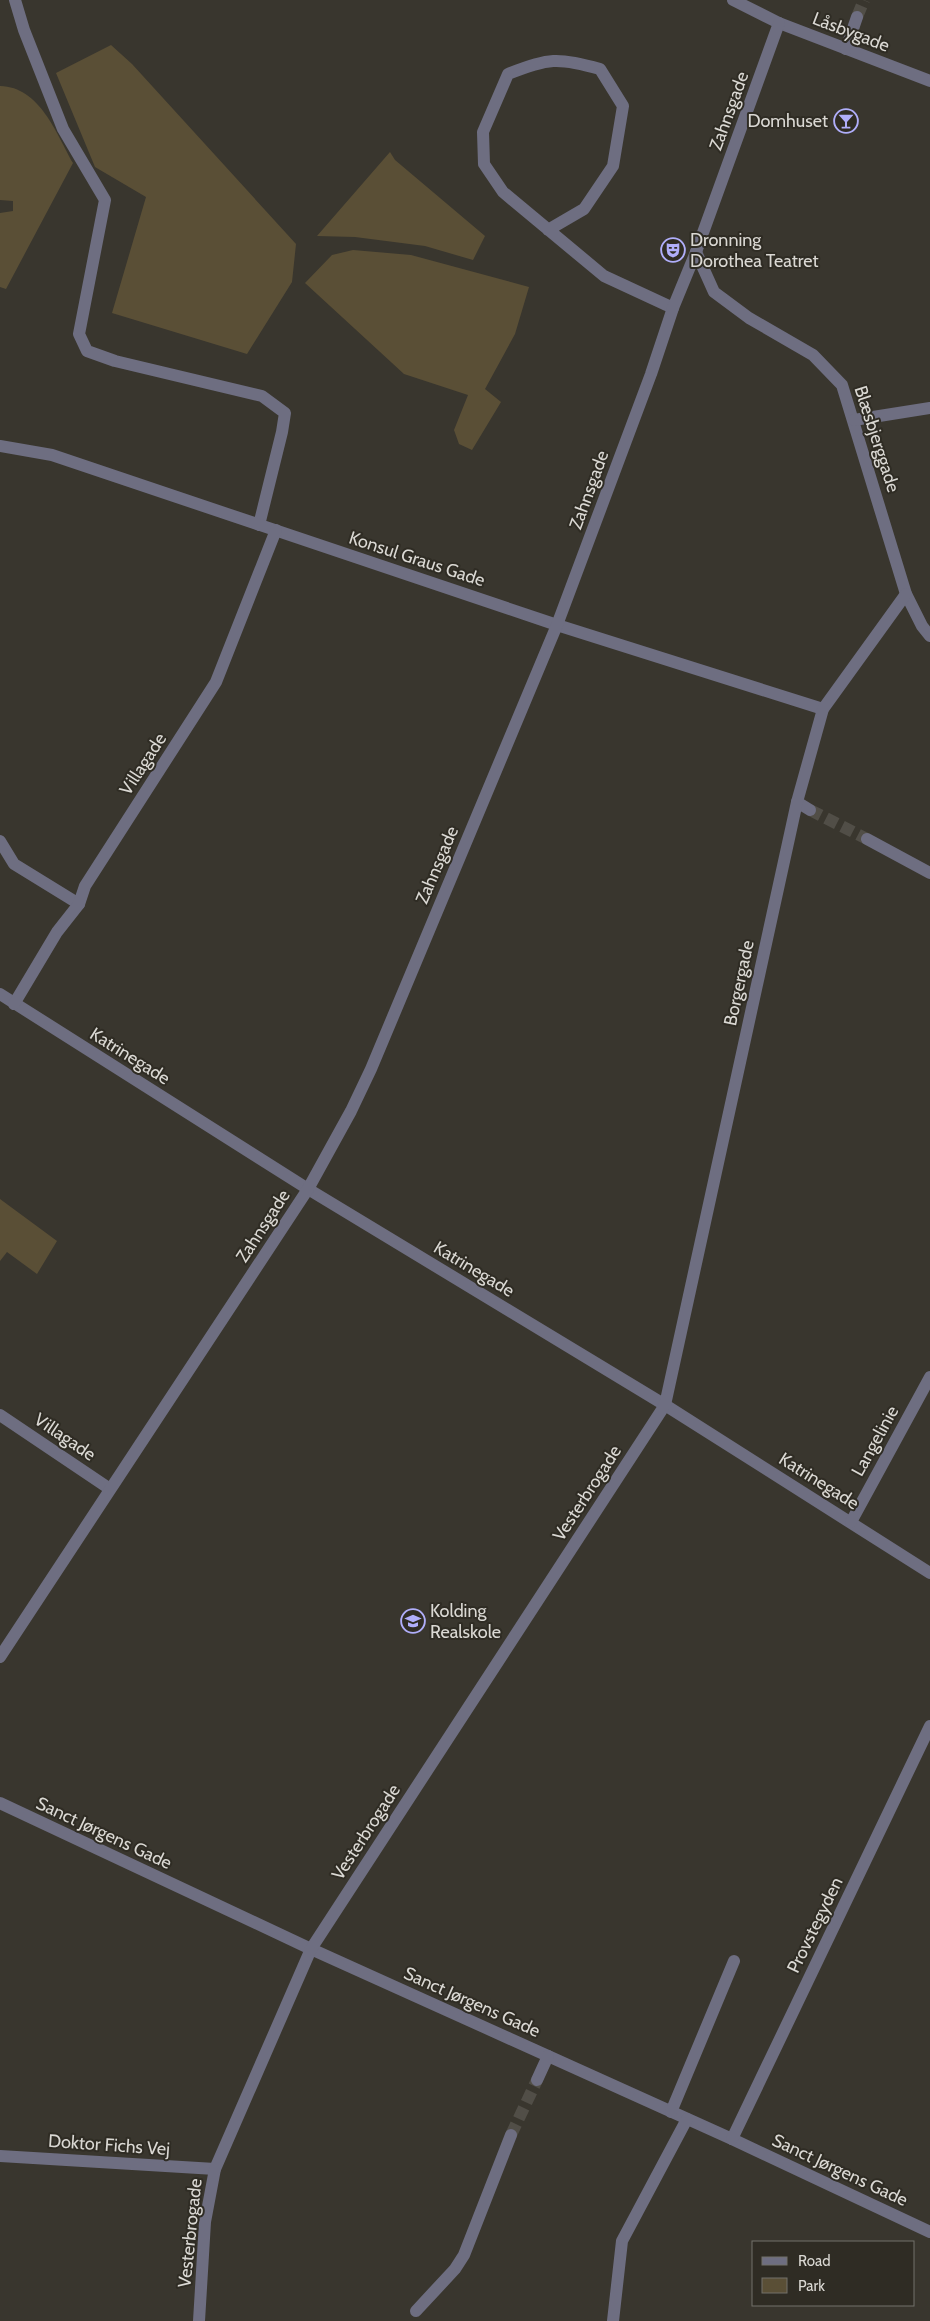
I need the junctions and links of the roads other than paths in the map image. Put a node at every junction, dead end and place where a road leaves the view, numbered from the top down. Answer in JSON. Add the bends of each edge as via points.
{"nodes":[{"id":1,"x":15,"y":0,"type":"edge"},
{"id":2,"x":733,"y":0,"type":"edge"},
{"id":3,"x":857,"y":17,"type":"tunnel mouth"},
{"id":4,"x":779,"y":23,"type":"junction"},
{"id":5,"x":846,"y":49,"type":"junction"},
{"id":6,"x":930,"y":80,"type":"edge"},
{"id":7,"x":548,"y":230,"type":"junction"},
{"id":8,"x":696,"y":252,"type":"junction"},
{"id":9,"x":673,"y":308,"type":"junction"},
{"id":10,"x":930,"y":408,"type":"edge"},
{"id":11,"x":854,"y":420,"type":"junction"},
{"id":12,"x":0,"y":446,"type":"edge"},
{"id":13,"x":259,"y":525,"type":"junction"},
{"id":14,"x":276,"y":530,"type":"junction"},
{"id":15,"x":906,"y":594,"type":"junction"},
{"id":16,"x":557,"y":624,"type":"junction"},
{"id":17,"x":930,"y":636,"type":"edge"},
{"id":18,"x":823,"y":709,"type":"junction"},
{"id":19,"x":797,"y":802,"type":"junction"},
{"id":20,"x":810,"y":810,"type":"tunnel mouth"},
{"id":21,"x":867,"y":839,"type":"tunnel mouth"},
{"id":22,"x":0,"y":841,"type":"edge"},
{"id":23,"x":930,"y":873,"type":"edge"},
{"id":24,"x":79,"y":904,"type":"junction"},
{"id":25,"x":0,"y":994,"type":"edge"},
{"id":26,"x":14,"y":1004,"type":"junction"},
{"id":27,"x":308,"y":1189,"type":"junction"},
{"id":28,"x":930,"y":1377,"type":"edge"},
{"id":29,"x":925,"y":1398,"type":"edge"},
{"id":30,"x":665,"y":1405,"type":"junction"},
{"id":31,"x":0,"y":1415,"type":"edge"},
{"id":32,"x":110,"y":1489,"type":"junction"},
{"id":33,"x":851,"y":1522,"type":"junction"},
{"id":34,"x":930,"y":1572,"type":"edge"},
{"id":35,"x":0,"y":1657,"type":"edge"},
{"id":36,"x":930,"y":1726,"type":"edge"},
{"id":37,"x":0,"y":1803,"type":"edge"},
{"id":38,"x":312,"y":1949,"type":"junction"},
{"id":39,"x":734,"y":1962,"type":"dead end"},
{"id":40,"x":548,"y":2056,"type":"junction"},
{"id":41,"x":537,"y":2080,"type":"tunnel mouth"},
{"id":42,"x":671,"y":2112,"type":"junction"},
{"id":43,"x":687,"y":2119,"type":"junction"},
{"id":44,"x":511,"y":2135,"type":"tunnel mouth"},
{"id":45,"x":732,"y":2139,"type":"junction"},
{"id":46,"x":0,"y":2156,"type":"edge"},
{"id":47,"x":215,"y":2169,"type":"junction"},
{"id":48,"x":930,"y":2232,"type":"edge"},
{"id":49,"x":416,"y":2311,"type":"dead end"},
{"id":50,"x":199,"y":2321,"type":"edge"},
{"id":51,"x":613,"y":2321,"type":"edge"}],
"edges":[{"from":1,"to":13,"type":"street","via":[[63,130],[105,200],[79,334],[87,351],[115,361],[262,396],[285,413]]},
{"from":2,"to":4,"type":"street","name":"Låsbygade"},
{"from":3,"to":5,"type":"street"},
{"from":4,"to":5,"type":"street","name":"Låsbygade"},
{"from":4,"to":8,"type":"street","name":"Zahnsgade"},
{"from":5,"to":6,"type":"street","name":"Låsbygade"},
{"from":7,"to":7,"type":"street","via":[[502,192],[484,164],[483,132],[508,74],[538,62],[568,60],[600,69],[623,106],[613,166],[584,209]]},
{"from":7,"to":9,"type":"street","via":[[604,276]]},
{"from":8,"to":9,"type":"street","name":"Zahnsgade"},
{"from":8,"to":11,"type":"street","name":"Blæsbjerggade","via":[[714,292],[748,318],[813,355],[842,385]]},
{"from":9,"to":16,"type":"street","name":"Zahnsgade"},
{"from":10,"to":11,"type":"street"},
{"from":11,"to":15,"type":"street","name":"Blæsbjerggade"},
{"from":12,"to":13,"type":"street","name":"Konsul Graus Gade","via":[[52,455]]},
{"from":13,"to":14,"type":"street","name":"Konsul Graus Gade"},
{"from":14,"to":16,"type":"street","name":"Konsul Graus Gade"},
{"from":14,"to":24,"type":"street","name":"Villagade","via":[[216,682],[85,886]]},
{"from":15,"to":17,"type":"street","name":"Blæsbjerggade"},
{"from":15,"to":18,"type":"street","name":"Borgergade"},
{"from":16,"to":18,"type":"street","name":"Konsul Graus Gade"},
{"from":16,"to":27,"type":"street","name":"Zahnsgade","via":[[371,1069]]},
{"from":18,"to":19,"type":"street","name":"Borgergade"},
{"from":19,"to":20,"type":"street"},
{"from":19,"to":30,"type":"street","name":"Borgergade"},
{"from":21,"to":23,"type":"street"},
{"from":22,"to":24,"type":"street","via":[[14,864]]},
{"from":24,"to":26,"type":"street","name":"Villagade","via":[[57,932]]},
{"from":25,"to":26,"type":"street","name":"Katrinegade"},
{"from":26,"to":27,"type":"street","name":"Katrinegade"},
{"from":27,"to":30,"type":"street","name":"Katrinegade"},
{"from":27,"to":32,"type":"street","name":"Zahnsgade"},
{"from":28,"to":29,"type":"street","name":"Langelinie"},
{"from":29,"to":33,"type":"street","name":"Langelinie"},
{"from":30,"to":33,"type":"street","name":"Katrinegade"},
{"from":30,"to":38,"type":"street","name":"Vesterbrogade"},
{"from":31,"to":32,"type":"street","name":"Villagade"},
{"from":32,"to":35,"type":"street","name":"Zahnsgade"},
{"from":33,"to":34,"type":"street","name":"Katrinegade"},
{"from":36,"to":45,"type":"street","name":"Provstegyden"},
{"from":37,"to":38,"type":"street","name":"Sanct Jørgens Gade"},
{"from":38,"to":40,"type":"street","name":"Sanct Jørgens Gade"},
{"from":38,"to":47,"type":"street","name":"Vesterbrogade"},
{"from":39,"to":42,"type":"street"},
{"from":40,"to":41,"type":"street"},
{"from":40,"to":42,"type":"street","name":"Sanct Jørgens Gade"},
{"from":42,"to":43,"type":"street","name":"Sanct Jørgens Gade"},
{"from":43,"to":45,"type":"street","name":"Sanct Jørgens Gade"},
{"from":43,"to":51,"type":"street","via":[[622,2241]]},
{"from":44,"to":49,"type":"street","via":[[464,2255]]},
{"from":45,"to":48,"type":"street","name":"Sanct Jørgens Gade"},
{"from":46,"to":47,"type":"street","name":"Doktor Fichs Vej"},
{"from":47,"to":50,"type":"street","name":"Vesterbrogade","via":[[205,2222]]}]}
